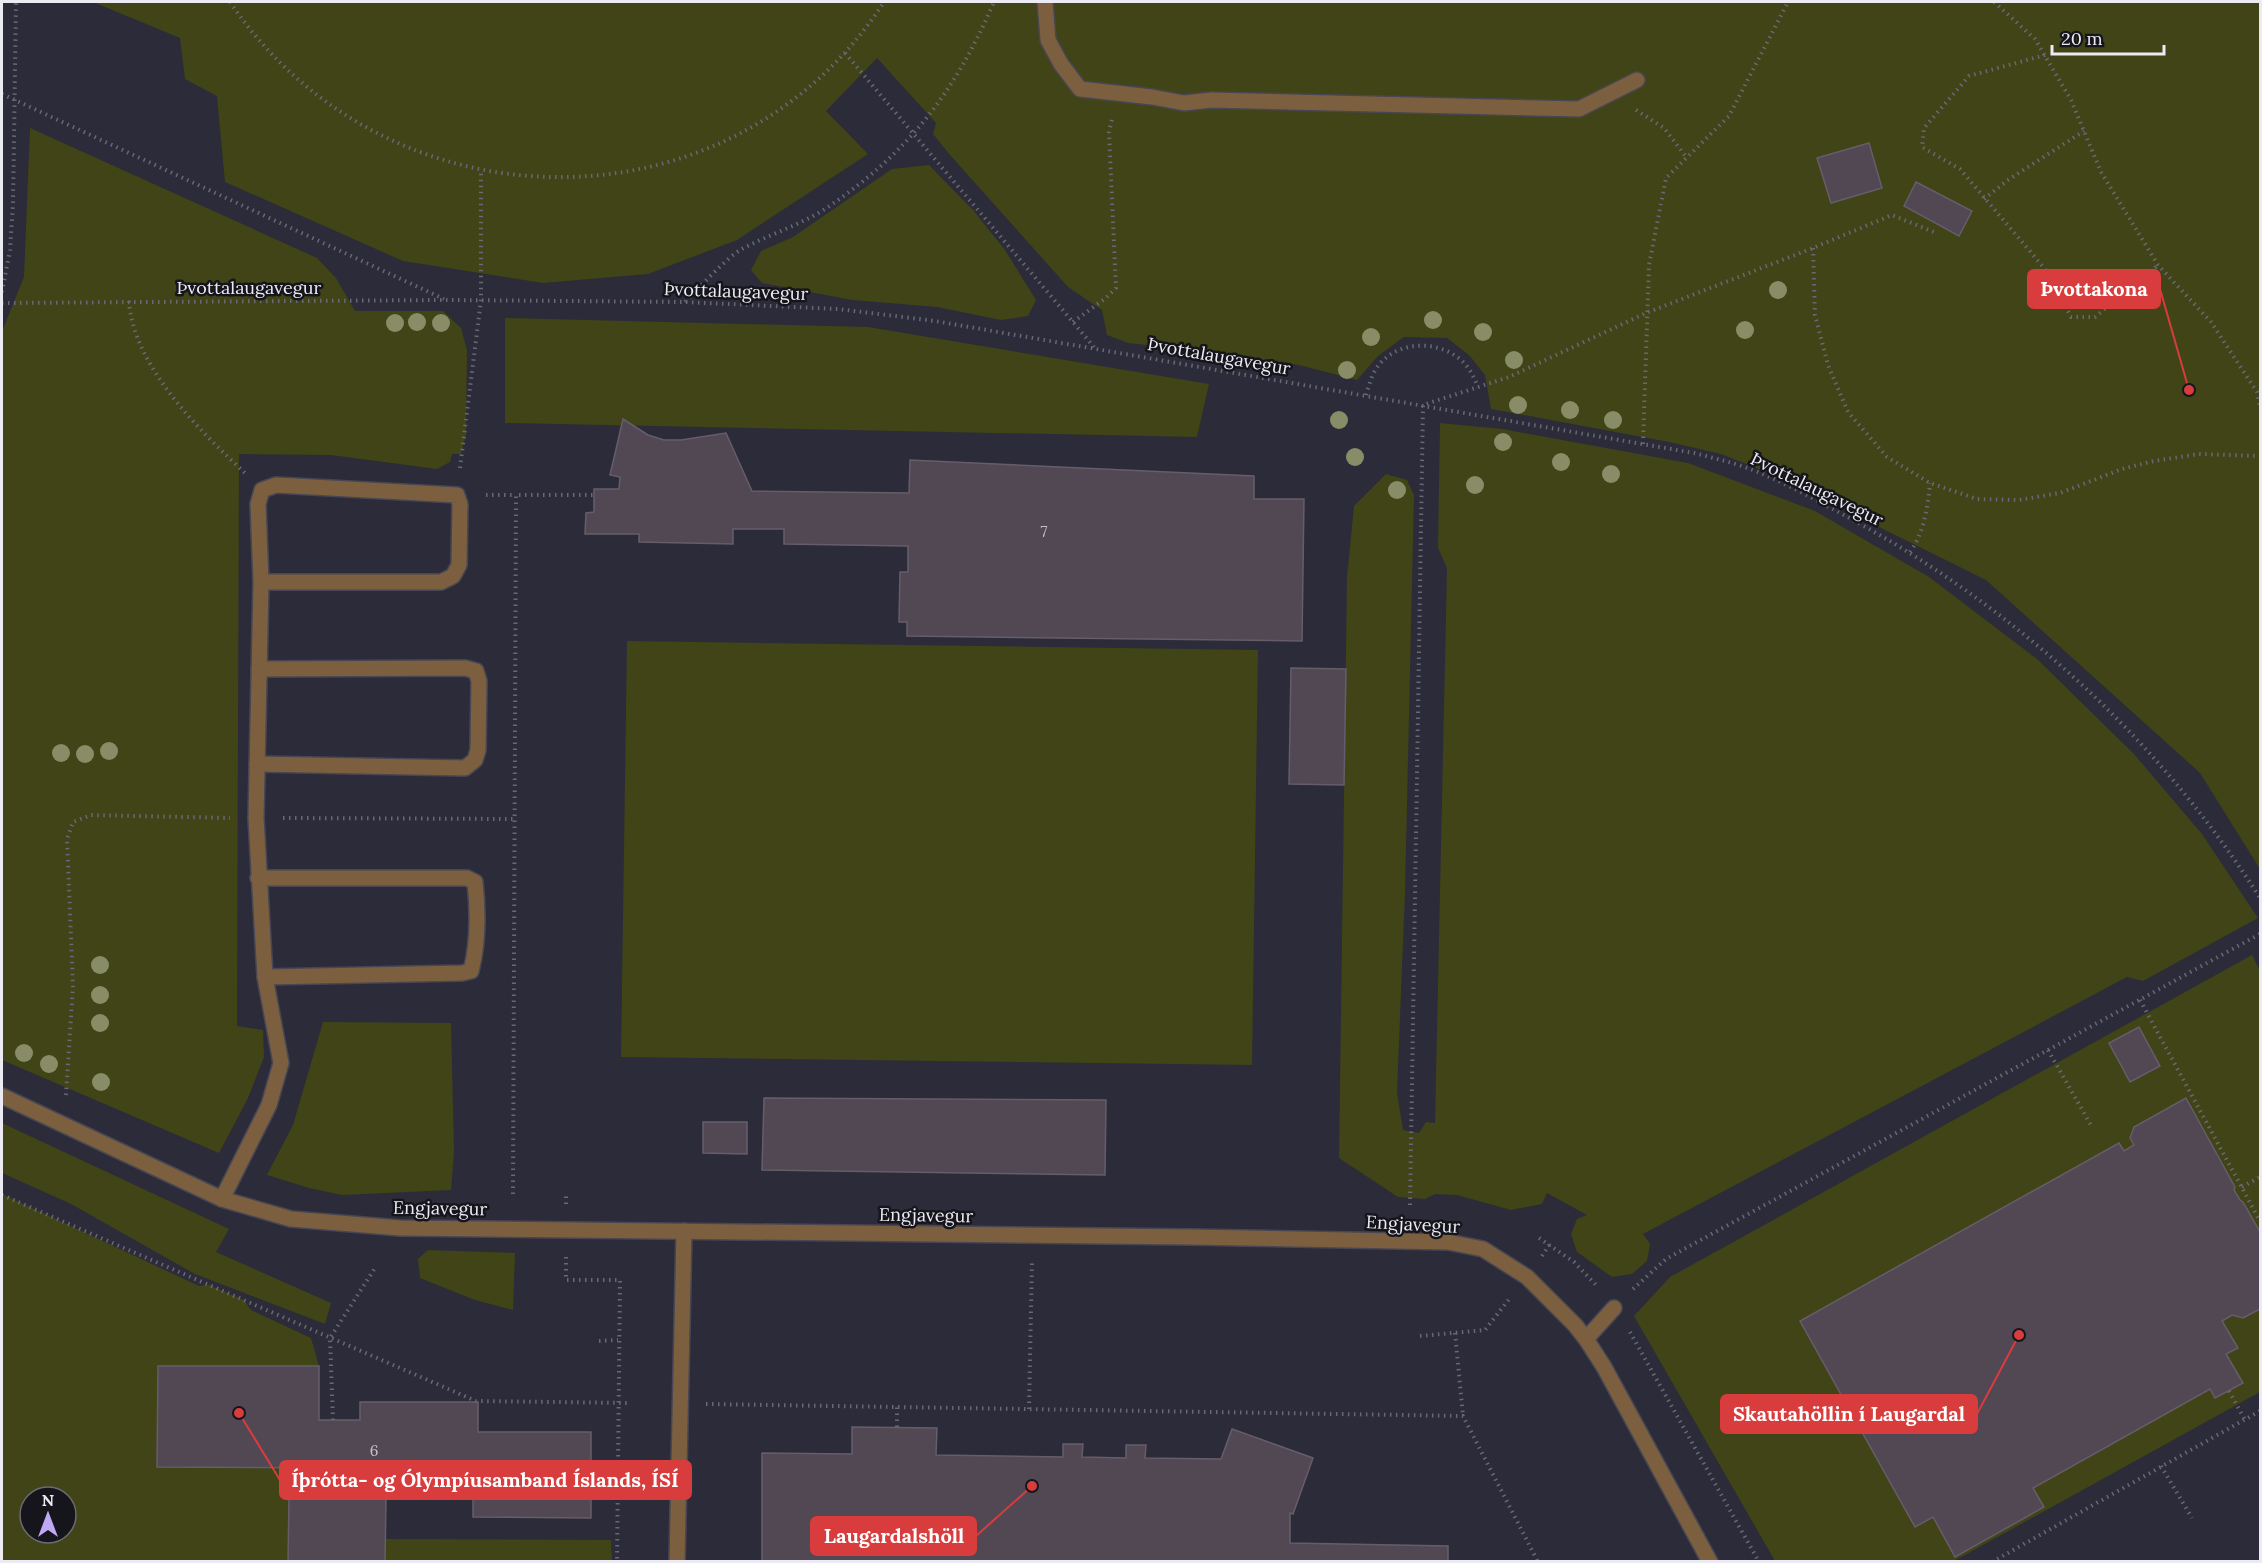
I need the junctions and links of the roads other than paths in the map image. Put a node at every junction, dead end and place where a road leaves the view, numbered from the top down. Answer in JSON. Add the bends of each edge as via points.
{"nodes":[{"id":1,"x":1045,"y":2,"type":"edge"},
{"id":2,"x":1637,"y":80,"type":"dead end"},
{"id":3,"x":261,"y":582,"type":"junction"},
{"id":4,"x":259,"y":669,"type":"junction"},
{"id":5,"x":257,"y":764,"type":"junction"},
{"id":6,"x":258,"y":878,"type":"junction"},
{"id":7,"x":265,"y":977,"type":"junction"},
{"id":8,"x":2,"y":1096,"type":"edge"},
{"id":9,"x":222,"y":1198,"type":"junction"},
{"id":10,"x":684,"y":1231,"type":"junction"},
{"id":11,"x":1614,"y":1308,"type":"road end"},
{"id":12,"x":1586,"y":1339,"type":"junction"},
{"id":13,"x":677,"y":1562,"type":"edge"},
{"id":14,"x":1710,"y":1562,"type":"edge"}],
"edges":[{"from":1,"to":2,"type":"street","via":[[1048,40],[1080,89],[1184,103],[1212,100],[1578,109]]},
{"from":3,"to":3,"type":"street","via":[[258,504],[262,490],[276,485],[457,495],[459,566],[453,576],[441,582]]},
{"from":3,"to":4,"type":"street"},
{"from":4,"to":5,"type":"street"},
{"from":4,"to":5,"type":"street","via":[[476,671],[478,750],[476,760],[465,768]]},
{"from":5,"to":6,"type":"street"},
{"from":6,"to":7,"type":"street"},
{"from":6,"to":7,"type":"street","via":[[467,878],[475,882],[477,895],[471,971]]},
{"from":7,"to":9,"type":"street","via":[[281,1063],[269,1105]]},
{"from":8,"to":9,"type":"street","name":"Engjavegur"},
{"from":9,"to":10,"type":"street","name":"Engjavegur","via":[[291,1219],[345,1225]]},
{"from":10,"to":12,"type":"street","name":"Engjavegur","via":[[1448,1242],[1484,1249],[1527,1277]]},
{"from":10,"to":13,"type":"street"},
{"from":11,"to":12,"type":"street"},
{"from":12,"to":14,"type":"street","name":"Engjavegur"}]}
